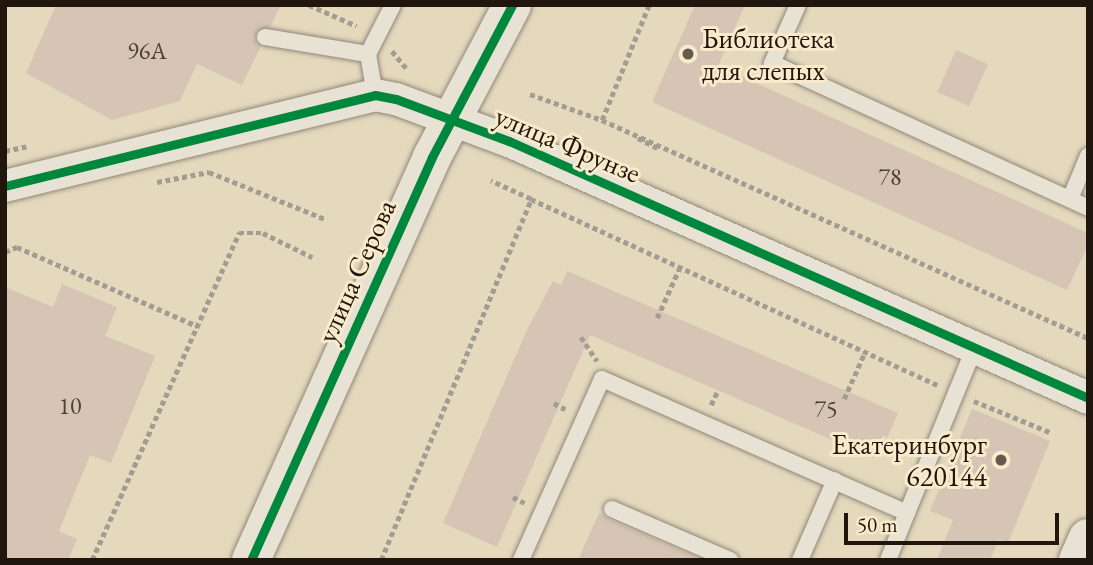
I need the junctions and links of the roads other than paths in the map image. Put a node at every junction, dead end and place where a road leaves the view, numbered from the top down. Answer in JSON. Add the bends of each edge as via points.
{"nodes":[{"id":1,"x":393,"y":5,"type":"edge"},
{"id":2,"x":512,"y":5,"type":"edge"},
{"id":3,"x":798,"y":5,"type":"edge"},
{"id":4,"x":265,"y":37,"type":"dead end"},
{"id":5,"x":368,"y":54,"type":"junction"},
{"id":6,"x":375,"y":95,"type":"junction"},
{"id":7,"x":453,"y":120,"type":"junction"},
{"id":8,"x":1088,"y":156,"type":"edge"},
{"id":9,"x":5,"y":186,"type":"edge"},
{"id":10,"x":1070,"y":199,"type":"junction"},
{"id":11,"x":1088,"y":208,"type":"edge"},
{"id":12,"x":974,"y":349,"type":"junction"},
{"id":13,"x":1088,"y":398,"type":"edge"},
{"id":14,"x":835,"y":480,"type":"junction"},
{"id":15,"x":612,"y":509,"type":"dead end"},
{"id":16,"x":907,"y":513,"type":"junction"},
{"id":17,"x":1088,"y":538,"type":"edge"},
{"id":18,"x":251,"y":560,"type":"edge"},
{"id":19,"x":521,"y":560,"type":"edge"},
{"id":20,"x":730,"y":560,"type":"edge"},
{"id":21,"x":800,"y":560,"type":"edge"},
{"id":22,"x":888,"y":560,"type":"edge"},
{"id":23,"x":1078,"y":560,"type":"edge"}],
"edges":[{"from":1,"to":5,"type":"lane"},
{"from":2,"to":7,"type":"street","name":"улица Серова"},
{"from":3,"to":10,"type":"lane","via":[[772,63]]},
{"from":4,"to":5,"type":"lane"},
{"from":5,"to":6,"type":"lane"},
{"from":6,"to":7,"type":"street","name":"улица Фрунзе"},
{"from":6,"to":9,"type":"street"},
{"from":7,"to":12,"type":"street","name":"улица Фрунзе"},
{"from":7,"to":18,"type":"street","name":"улица Серова","via":[[432,157]]},
{"from":8,"to":10,"type":"lane"},
{"from":10,"to":11,"type":"lane"},
{"from":12,"to":13,"type":"street","name":"улица Фрунзе"},
{"from":12,"to":16,"type":"lane"},
{"from":14,"to":16,"type":"lane"},
{"from":14,"to":19,"type":"lane","via":[[602,379]]},
{"from":14,"to":21,"type":"lane"},
{"from":15,"to":20,"type":"lane"},
{"from":16,"to":22,"type":"lane"},
{"from":17,"to":23,"type":"street"}]}
